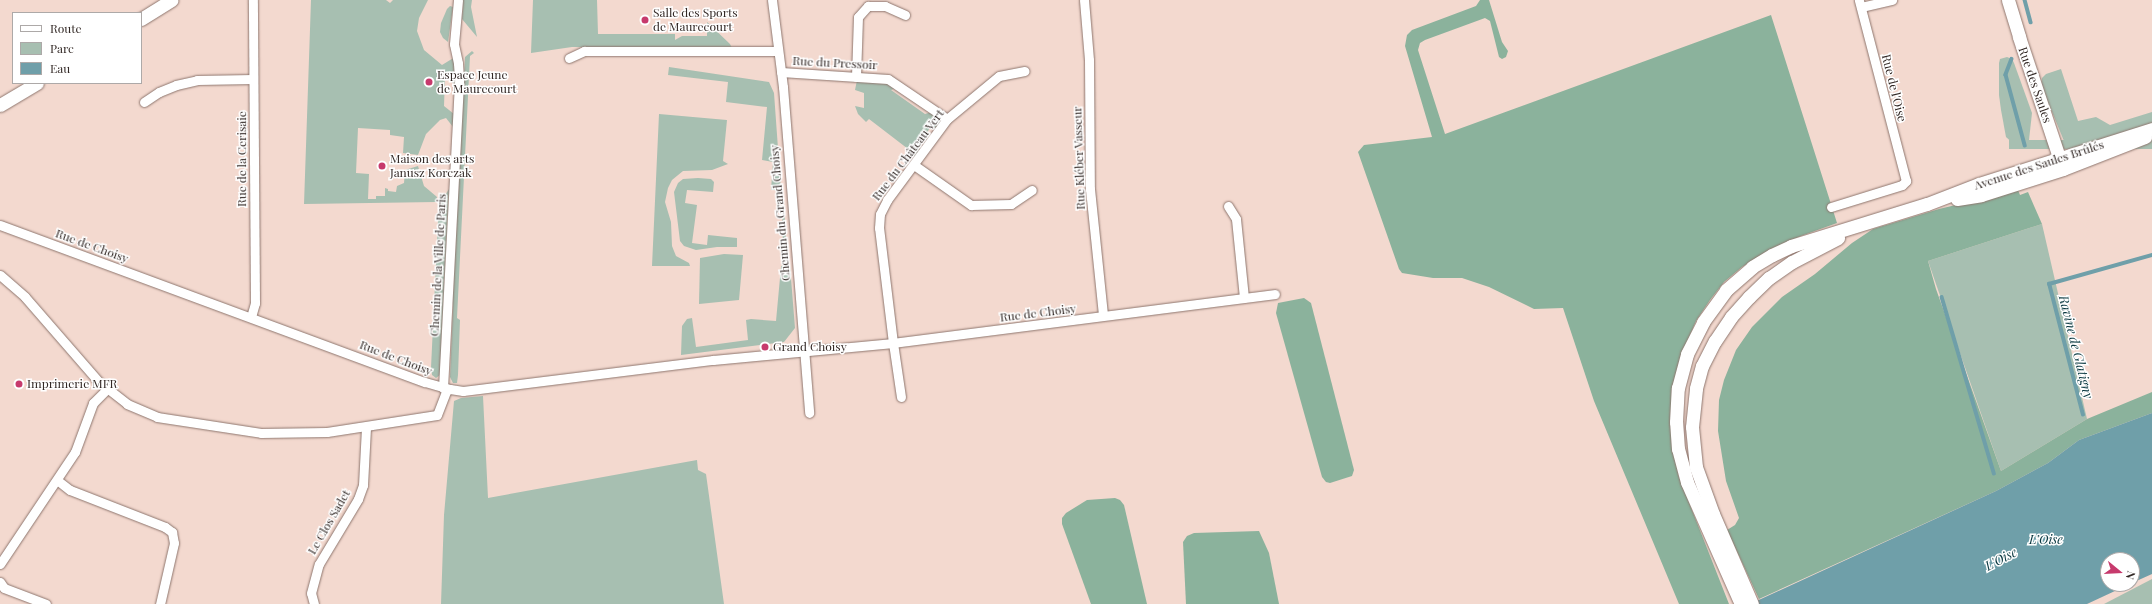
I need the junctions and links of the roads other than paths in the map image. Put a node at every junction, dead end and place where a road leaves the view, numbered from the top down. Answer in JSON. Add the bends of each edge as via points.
{"nodes":[{"id":1,"x":172,"y":0,"type":"edge"},
{"id":2,"x":253,"y":0,"type":"edge"},
{"id":3,"x":458,"y":0,"type":"edge"},
{"id":4,"x":772,"y":0,"type":"edge"},
{"id":5,"x":1084,"y":0,"type":"edge"},
{"id":6,"x":1892,"y":0,"type":"edge"},
{"id":7,"x":2008,"y":0,"type":"edge"},
{"id":8,"x":1860,"y":4,"type":"edge"},
{"id":9,"x":905,"y":15,"type":"dead end"},
{"id":10,"x":142,"y":18,"type":"edge"},
{"id":11,"x":778,"y":51,"type":"junction"},
{"id":12,"x":569,"y":58,"type":"dead end"},
{"id":13,"x":1025,"y":71,"type":"dead end"},
{"id":14,"x":781,"y":72,"type":"junction"},
{"id":15,"x":856,"y":77,"type":"junction"},
{"id":16,"x":253,"y":79,"type":"junction"},
{"id":17,"x":35,"y":84,"type":"edge"},
{"id":18,"x":144,"y":102,"type":"dead end"},
{"id":19,"x":0,"y":105,"type":"edge"},
{"id":20,"x":947,"y":119,"type":"junction"},
{"id":21,"x":2152,"y":129,"type":"edge"},
{"id":22,"x":2152,"y":134,"type":"edge"},
{"id":23,"x":2062,"y":163,"type":"junction"},
{"id":24,"x":914,"y":165,"type":"junction"},
{"id":25,"x":1032,"y":190,"type":"dead end"},
{"id":26,"x":1228,"y":206,"type":"dead end"},
{"id":27,"x":1831,"y":207,"type":"dead end"},
{"id":28,"x":1867,"y":224,"type":"junction"},
{"id":29,"x":0,"y":225,"type":"edge"},
{"id":30,"x":0,"y":276,"type":"edge"},
{"id":31,"x":1275,"y":294,"type":"dead end"},
{"id":32,"x":1244,"y":298,"type":"junction"},
{"id":33,"x":1103,"y":315,"type":"junction"},
{"id":34,"x":251,"y":317,"type":"junction"},
{"id":35,"x":893,"y":343,"type":"junction"},
{"id":36,"x":804,"y":352,"type":"junction"},
{"id":37,"x":445,"y":388,"type":"junction"},
{"id":38,"x":107,"y":389,"type":"junction"},
{"id":39,"x":901,"y":397,"type":"dead end"},
{"id":40,"x":809,"y":413,"type":"dead end"},
{"id":41,"x":366,"y":428,"type":"junction"},
{"id":42,"x":57,"y":480,"type":"junction"},
{"id":43,"x":1717,"y":538,"type":"junction"},
{"id":44,"x":0,"y":564,"type":"edge"},
{"id":45,"x":0,"y":582,"type":"edge"},
{"id":46,"x":46,"y":604,"type":"edge"},
{"id":47,"x":160,"y":604,"type":"edge"},
{"id":48,"x":314,"y":604,"type":"edge"},
{"id":49,"x":1741,"y":604,"type":"edge"},
{"id":50,"x":1752,"y":604,"type":"edge"}],
"edges":[{"from":1,"to":10,"type":"main road"},
{"from":2,"to":16,"type":"street","name":"Rue de la Cerisaie"},
{"from":3,"to":37,"type":"street","name":"Chemin de la Ville de Paris","via":[[454,44],[459,78]]},
{"from":4,"to":11,"type":"street","name":"Chemin du Grand Choisy"},
{"from":5,"to":33,"type":"street","name":"Rue Kléber Vasseur","via":[[1088,60],[1090,189]]},
{"from":6,"to":8,"type":"street"},
{"from":7,"to":23,"type":"main road","name":"Rue des Saules"},
{"from":8,"to":27,"type":"street","name":"Rue de l'Oise","via":[[1906,181],[1902,185]]},
{"from":9,"to":15,"type":"street","via":[[885,6],[868,6],[858,17]]},
{"from":11,"to":12,"type":"street","via":[[584,51]]},
{"from":11,"to":14,"type":"street","name":"Chemin du Grand Choisy"},
{"from":13,"to":20,"type":"street","name":"Rue du Château Vert","via":[[999,76]]},
{"from":14,"to":15,"type":"street","name":"Rue du Pressoir"},
{"from":14,"to":36,"type":"street","name":"Chemin du Grand Choisy"},
{"from":15,"to":20,"type":"street","name":"Rue du Pressoir","via":[[888,78]]},
{"from":16,"to":18,"type":"street","via":[[197,80],[159,92]]},
{"from":16,"to":34,"type":"street","name":"Rue de la Cerisaie","via":[[255,303]]},
{"from":17,"to":19,"type":"main road"},
{"from":20,"to":24,"type":"street","name":"Rue du Château Vert"},
{"from":21,"to":23,"type":"main road","name":"Avenue des Saules Brûlés"},
{"from":22,"to":23,"type":"main road","name":"Avenue des Saules Brûlés","via":[[2112,152]]},
{"from":23,"to":28,"type":"main road","name":"Avenue des Saules Brûlés"},
{"from":24,"to":25,"type":"street","via":[[971,205],[1011,204]]},
{"from":24,"to":35,"type":"street","name":"Rue du Château Vert","via":[[887,200],[880,214]]},
{"from":26,"to":32,"type":"street","via":[[1236,218]]},
{"from":28,"to":43,"type":"main road","via":[[1792,262],[1769,278],[1731,317],[1708,354],[1693,401],[1692,439],[1700,480]]},
{"from":28,"to":43,"type":"main road","via":[[1792,246],[1760,262],[1726,290],[1711,308],[1692,342],[1678,388],[1677,435],[1680,460],[1687,482]]},
{"from":29,"to":34,"type":"street","name":"Rue de Choisy"},
{"from":30,"to":38,"type":"street","via":[[25,297]]},
{"from":31,"to":32,"type":"street","name":"Rue de Choisy"},
{"from":32,"to":33,"type":"street","name":"Rue de Choisy"},
{"from":33,"to":35,"type":"street","name":"Rue de Choisy"},
{"from":34,"to":37,"type":"street","name":"Rue de Choisy"},
{"from":35,"to":36,"type":"street","name":"Rue de Choisy"},
{"from":35,"to":39,"type":"street","name":"Rue du Château Vert"},
{"from":36,"to":37,"type":"street","name":"Rue de Choisy","via":[[478,389]]},
{"from":36,"to":40,"type":"street"},
{"from":37,"to":41,"type":"street","name":"Chemin de la Ville de Paris","via":[[437,415]]},
{"from":38,"to":41,"type":"street","via":[[122,401],[143,412],[199,424],[285,433]]},
{"from":38,"to":42,"type":"street","via":[[92,403],[75,452]]},
{"from":41,"to":48,"type":"street","name":"Le Clos Sadet","via":[[363,485],[319,564],[311,593]]},
{"from":42,"to":44,"type":"street"},
{"from":42,"to":47,"type":"street","via":[[70,490],[172,532],[174,543]]},
{"from":43,"to":49,"type":"main road"},
{"from":43,"to":50,"type":"main road"},
{"from":45,"to":46,"type":"street","via":[[4,588]]}]}
